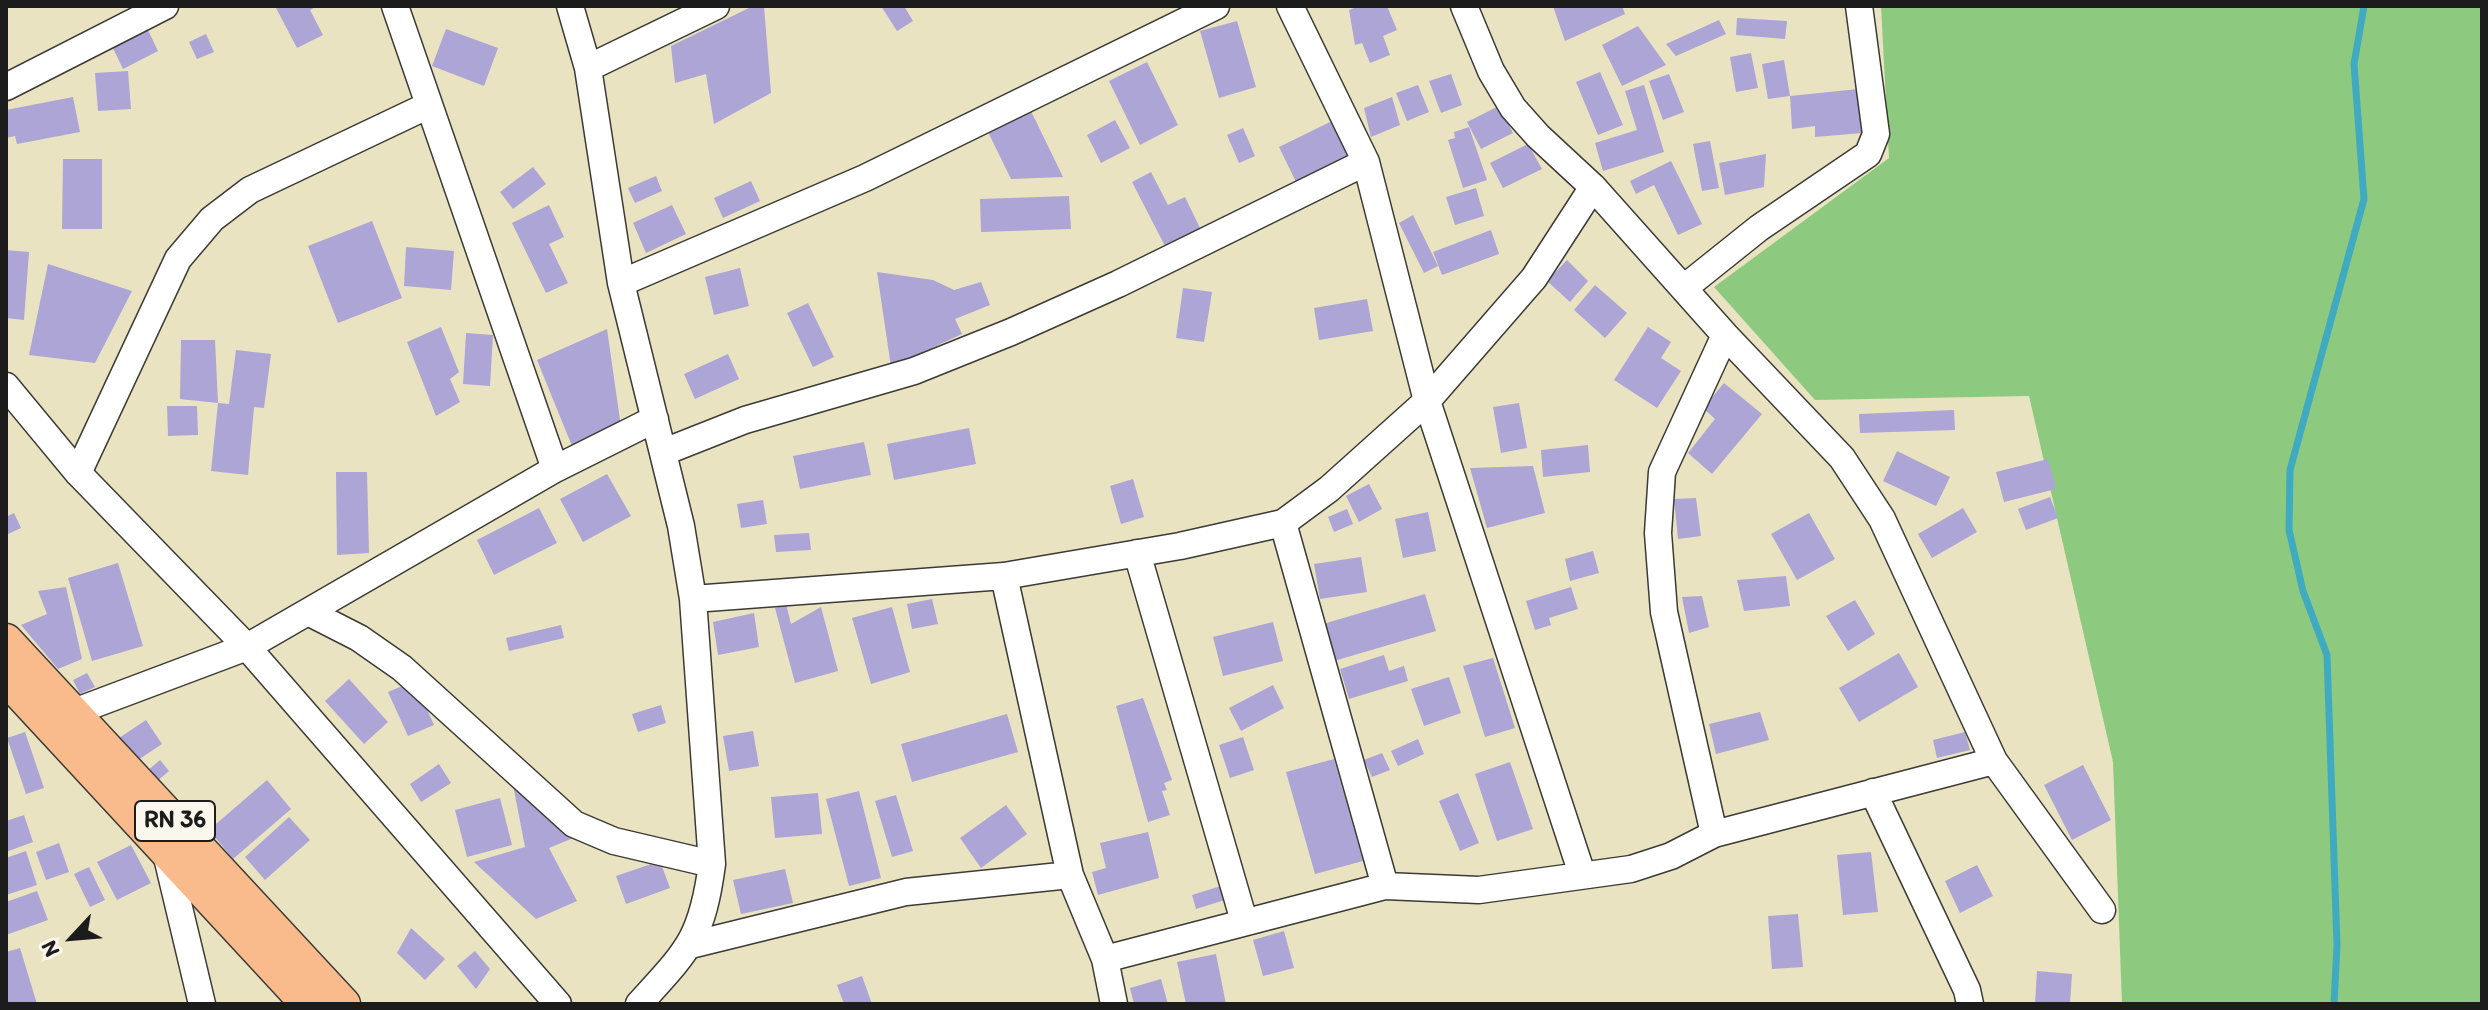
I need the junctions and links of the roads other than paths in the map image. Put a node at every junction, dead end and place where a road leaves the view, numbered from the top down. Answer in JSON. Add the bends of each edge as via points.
{"nodes":[{"id":1,"x":165,"y":6,"type":"edge"},
{"id":2,"x":395,"y":6,"type":"edge"},
{"id":3,"x":570,"y":6,"type":"edge"},
{"id":4,"x":716,"y":6,"type":"edge"},
{"id":5,"x":1216,"y":6,"type":"edge"},
{"id":6,"x":1290,"y":6,"type":"edge"},
{"id":7,"x":1464,"y":6,"type":"edge"},
{"id":8,"x":1859,"y":6,"type":"edge"},
{"id":9,"x":588,"y":68,"type":"junction"},
{"id":10,"x":6,"y":87,"type":"edge"},
{"id":11,"x":429,"y":105,"type":"junction"},
{"id":12,"x":1366,"y":162,"type":"junction"},
{"id":13,"x":1593,"y":187,"type":"junction"},
{"id":14,"x":621,"y":283,"type":"junction"},
{"id":15,"x":1684,"y":288,"type":"junction"},
{"id":16,"x":1725,"y":335,"type":"junction"},
{"id":17,"x":6,"y":386,"type":"edge"},
{"id":18,"x":1427,"y":401,"type":"junction"},
{"id":19,"x":655,"y":419,"type":"junction"},
{"id":20,"x":664,"y":452,"type":"junction"},
{"id":21,"x":555,"y":469,"type":"junction"},
{"id":22,"x":78,"y":473,"type":"junction"},
{"id":23,"x":1283,"y":523,"type":"junction"},
{"id":24,"x":1137,"y":553,"type":"junction"},
{"id":25,"x":1004,"y":576,"type":"junction"},
{"id":26,"x":693,"y":599,"type":"junction"},
{"id":27,"x":308,"y":612,"type":"junction"},
{"id":28,"x":6,"y":640,"type":"edge"},
{"id":29,"x":247,"y":647,"type":"junction"},
{"id":30,"x":6,"y":679,"type":"edge"},
{"id":31,"x":74,"y":712,"type":"junction"},
{"id":32,"x":1994,"y":761,"type":"junction"},
{"id":33,"x":1873,"y":792,"type":"junction"},
{"id":34,"x":1714,"y":834,"type":"junction"},
{"id":35,"x":165,"y":849,"type":"junction"},
{"id":36,"x":712,"y":864,"type":"junction"},
{"id":37,"x":1582,"y":874,"type":"junction"},
{"id":38,"x":1070,"y":875,"type":"junction"},
{"id":39,"x":1385,"y":886,"type":"junction"},
{"id":40,"x":2102,"y":910,"type":"dead end"},
{"id":41,"x":1244,"y":921,"type":"junction"},
{"id":42,"x":691,"y":945,"type":"junction"},
{"id":43,"x":1105,"y":959,"type":"junction"},
{"id":44,"x":1106,"y":1002,"type":"edge"},
{"id":45,"x":202,"y":1004,"type":"edge"},
{"id":46,"x":307,"y":1004,"type":"edge"},
{"id":47,"x":344,"y":1004,"type":"edge"},
{"id":48,"x":558,"y":1004,"type":"edge"},
{"id":49,"x":639,"y":1004,"type":"edge"},
{"id":50,"x":1970,"y":1004,"type":"edge"}],
"edges":[{"from":1,"to":10,"type":"street"},
{"from":2,"to":11,"type":"street"},
{"from":3,"to":9,"type":"street"},
{"from":4,"to":9,"type":"street"},
{"from":5,"to":14,"type":"street","via":[[865,178]]},
{"from":6,"to":12,"type":"street"},
{"from":7,"to":13,"type":"street","via":[[1513,108]]},
{"from":8,"to":15,"type":"street","via":[[1876,134],[1868,154],[1759,228]]},
{"from":9,"to":14,"type":"street"},
{"from":11,"to":21,"type":"street"},
{"from":11,"to":22,"type":"street","via":[[250,190],[212,219],[178,259]]},
{"from":12,"to":18,"type":"street"},
{"from":12,"to":20,"type":"street","via":[[1011,332],[914,371],[745,420]]},
{"from":13,"to":15,"type":"street"},
{"from":13,"to":18,"type":"street","via":[[1534,278]]},
{"from":14,"to":19,"type":"street"},
{"from":15,"to":16,"type":"street"},
{"from":16,"to":32,"type":"street","via":[[1842,458],[1882,519]]},
{"from":16,"to":34,"type":"street","via":[[1662,472],[1658,533],[1664,612]]},
{"from":17,"to":22,"type":"street"},
{"from":18,"to":23,"type":"street"},
{"from":18,"to":37,"type":"street"},
{"from":19,"to":20,"type":"street"},
{"from":19,"to":21,"type":"street"},
{"from":20,"to":26,"type":"street"},
{"from":21,"to":27,"type":"street"},
{"from":22,"to":29,"type":"street"},
{"from":23,"to":24,"type":"street"},
{"from":23,"to":39,"type":"street"},
{"from":24,"to":25,"type":"street"},
{"from":24,"to":41,"type":"street"},
{"from":25,"to":26,"type":"street"},
{"from":25,"to":38,"type":"street"},
{"from":26,"to":36,"type":"street"},
{"from":27,"to":29,"type":"street"},
{"from":27,"to":36,"type":"street","via":[[402,668],[574,824],[614,841]]},
{"from":28,"to":31,"type":"main road","number":"RN 36"},
{"from":29,"to":31,"type":"street"},
{"from":29,"to":48,"type":"street"},
{"from":30,"to":35,"type":"main road","number":"RN 36"},
{"from":31,"to":47,"type":"main road","number":"RN 36"},
{"from":32,"to":33,"type":"street"},
{"from":32,"to":40,"type":"street"},
{"from":33,"to":34,"type":"street"},
{"from":33,"to":50,"type":"street"},
{"from":34,"to":37,"type":"street","via":[[1631,869]]},
{"from":35,"to":45,"type":"street"},
{"from":35,"to":46,"type":"main road","number":"RN 36"},
{"from":36,"to":42,"type":"street","via":[[706,904]]},
{"from":37,"to":39,"type":"street","via":[[1479,890]]},
{"from":38,"to":42,"type":"street","via":[[906,892]]},
{"from":38,"to":43,"type":"street"},
{"from":39,"to":41,"type":"street"},
{"from":41,"to":43,"type":"street"},
{"from":42,"to":49,"type":"street"},
{"from":43,"to":44,"type":"street"}]}
